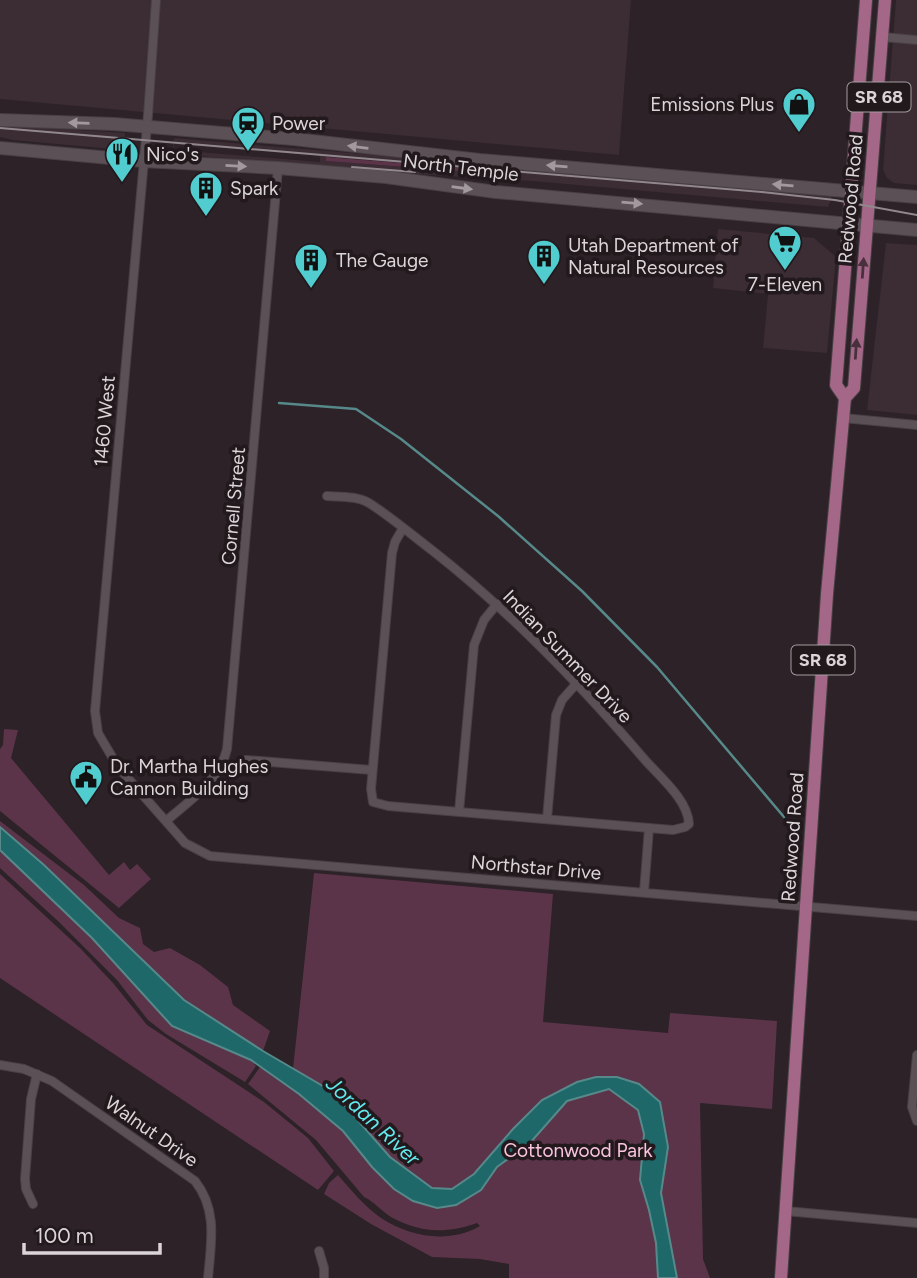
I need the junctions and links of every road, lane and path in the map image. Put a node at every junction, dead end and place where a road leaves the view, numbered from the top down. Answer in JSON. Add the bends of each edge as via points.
{"nodes":[{"id":1,"x":156,"y":0,"type":"edge"},
{"id":2,"x":866,"y":0,"type":"edge"},
{"id":3,"x":885,"y":0,"type":"edge"},
{"id":4,"x":883,"y":37,"type":"junction"},
{"id":5,"x":917,"y":40,"type":"edge"},
{"id":6,"x":0,"y":120,"type":"edge"},
{"id":7,"x":147,"y":126,"type":"junction"},
{"id":8,"x":0,"y":148,"type":"edge"},
{"id":9,"x":143,"y":161,"type":"junction"},
{"id":10,"x":278,"y":168,"type":"junction"},
{"id":11,"x":851,"y":192,"type":"junction"},
{"id":12,"x":871,"y":193,"type":"junction"},
{"id":13,"x":917,"y":197,"type":"edge"},
{"id":14,"x":849,"y":222,"type":"junction"},
{"id":15,"x":867,"y":225,"type":"junction"},
{"id":16,"x":917,"y":230,"type":"edge"},
{"id":17,"x":845,"y":398,"type":"junction"},
{"id":18,"x":843,"y":418,"type":"junction"},
{"id":19,"x":917,"y":425,"type":"edge"},
{"id":20,"x":327,"y":496,"type":"dead end"},
{"id":21,"x":403,"y":528,"type":"junction"},
{"id":22,"x":498,"y":604,"type":"junction"},
{"id":23,"x":578,"y":683,"type":"junction"},
{"id":24,"x":246,"y":760,"type":"dead end"},
{"id":25,"x":372,"y":771,"type":"junction"},
{"id":26,"x":459,"y":812,"type":"junction"},
{"id":27,"x":547,"y":819,"type":"junction"},
{"id":28,"x":166,"y":821,"type":"junction"},
{"id":29,"x":649,"y":828,"type":"junction"},
{"id":30,"x":645,"y":892,"type":"junction"},
{"id":31,"x":807,"y":905,"type":"junction"},
{"id":32,"x":917,"y":916,"type":"edge"},
{"id":33,"x":917,"y":1055,"type":"edge"},
{"id":34,"x":0,"y":1065,"type":"edge"},
{"id":35,"x":37,"y":1074,"type":"junction"},
{"id":36,"x":917,"y":1121,"type":"edge"},
{"id":37,"x":33,"y":1204,"type":"dead end"},
{"id":38,"x":786,"y":1211,"type":"junction"},
{"id":39,"x":917,"y":1223,"type":"edge"},
{"id":40,"x":319,"y":1251,"type":"dead end"},
{"id":41,"x":208,"y":1278,"type":"edge"},
{"id":42,"x":324,"y":1278,"type":"edge"},
{"id":43,"x":781,"y":1278,"type":"edge"}],
"edges":[{"from":1,"to":7,"type":"street","name":"1460 West"},
{"from":2,"to":11,"type":"main road","name":"Redwood Road","number":"SR 68"},
{"from":3,"to":4,"type":"main road","name":"Redwood Road","number":"SR 68"},
{"from":4,"to":5,"type":"street"},
{"from":4,"to":12,"type":"main road","name":"Redwood Road","number":"SR 68"},
{"from":7,"to":6,"type":"main road","name":"North Temple","one_way":true},
{"from":7,"to":9,"type":"street","name":"1460 West"},
{"from":11,"to":7,"type":"main road","name":"North Temple","one_way":true},
{"from":8,"to":9,"type":"main road","name":"North Temple"},
{"from":9,"to":10,"type":"main road","name":"North Temple","one_way":true},
{"from":9,"to":28,"type":"street","name":"1460 West","via":[[95,723],[108,753]]},
{"from":10,"to":14,"type":"main road","name":"North Temple","one_way":true},
{"from":10,"to":28,"type":"street","name":"Cornell Street","via":[[227,749],[214,779]]},
{"from":11,"to":12,"type":"main road","name":"North Temple"},
{"from":11,"to":14,"type":"main road","name":"Redwood Road","number":"SR 68"},
{"from":12,"to":13,"type":"main road","name":"North Temple"},
{"from":12,"to":15,"type":"main road","name":"Redwood Road","number":"SR 68"},
{"from":14,"to":15,"type":"main road","name":"North Temple"},
{"from":14,"to":17,"type":"main road","name":"Redwood Road","number":"SR 68","via":[[836,385]]},
{"from":15,"to":16,"type":"main road","name":"North Temple"},
{"from":17,"to":15,"type":"main road","name":"Redwood Road","number":"SR 68","one_way":true,"via":[[854,387]]},
{"from":17,"to":18,"type":"main road","name":"Redwood Road","number":"SR 68"},
{"from":18,"to":19,"type":"street"},
{"from":18,"to":31,"type":"main road","name":"Redwood Road","number":"SR 68"},
{"from":20,"to":21,"type":"street","name":"Indian Summer Drive","via":[[365,501]]},
{"from":21,"to":22,"type":"street","name":"Indian Summer Drive"},
{"from":21,"to":25,"type":"street","via":[[392,553]]},
{"from":22,"to":23,"type":"street","name":"Indian Summer Drive"},
{"from":22,"to":26,"type":"street","via":[[474,645]]},
{"from":23,"to":27,"type":"street","via":[[557,710]]},
{"from":23,"to":29,"type":"street","name":"Indian Summer Drive","via":[[685,806],[690,824],[679,829]]},
{"from":24,"to":25,"type":"street"},
{"from":25,"to":26,"type":"street","via":[[373,802]]},
{"from":26,"to":27,"type":"street"},
{"from":27,"to":29,"type":"street"},
{"from":28,"to":30,"type":"street","name":"Northstar Drive","via":[[192,848],[219,857]]},
{"from":29,"to":30,"type":"street"},
{"from":30,"to":31,"type":"street","name":"Northstar Drive"},
{"from":31,"to":32,"type":"street","name":"Northstar Drive"},
{"from":31,"to":38,"type":"main road","name":"Redwood Road","number":"SR 68"},
{"from":33,"to":36,"type":"street","via":[[912,1107]]},
{"from":34,"to":35,"type":"street","name":"Walnut Drive"},
{"from":35,"to":37,"type":"street","via":[[25,1179]]},
{"from":35,"to":41,"type":"street","name":"Walnut Drive","via":[[195,1181],[207,1198],[212,1219]]},
{"from":38,"to":39,"type":"street"},
{"from":38,"to":43,"type":"main road","name":"Redwood Road","number":"SR 68"},
{"from":40,"to":42,"type":"street"}]}
